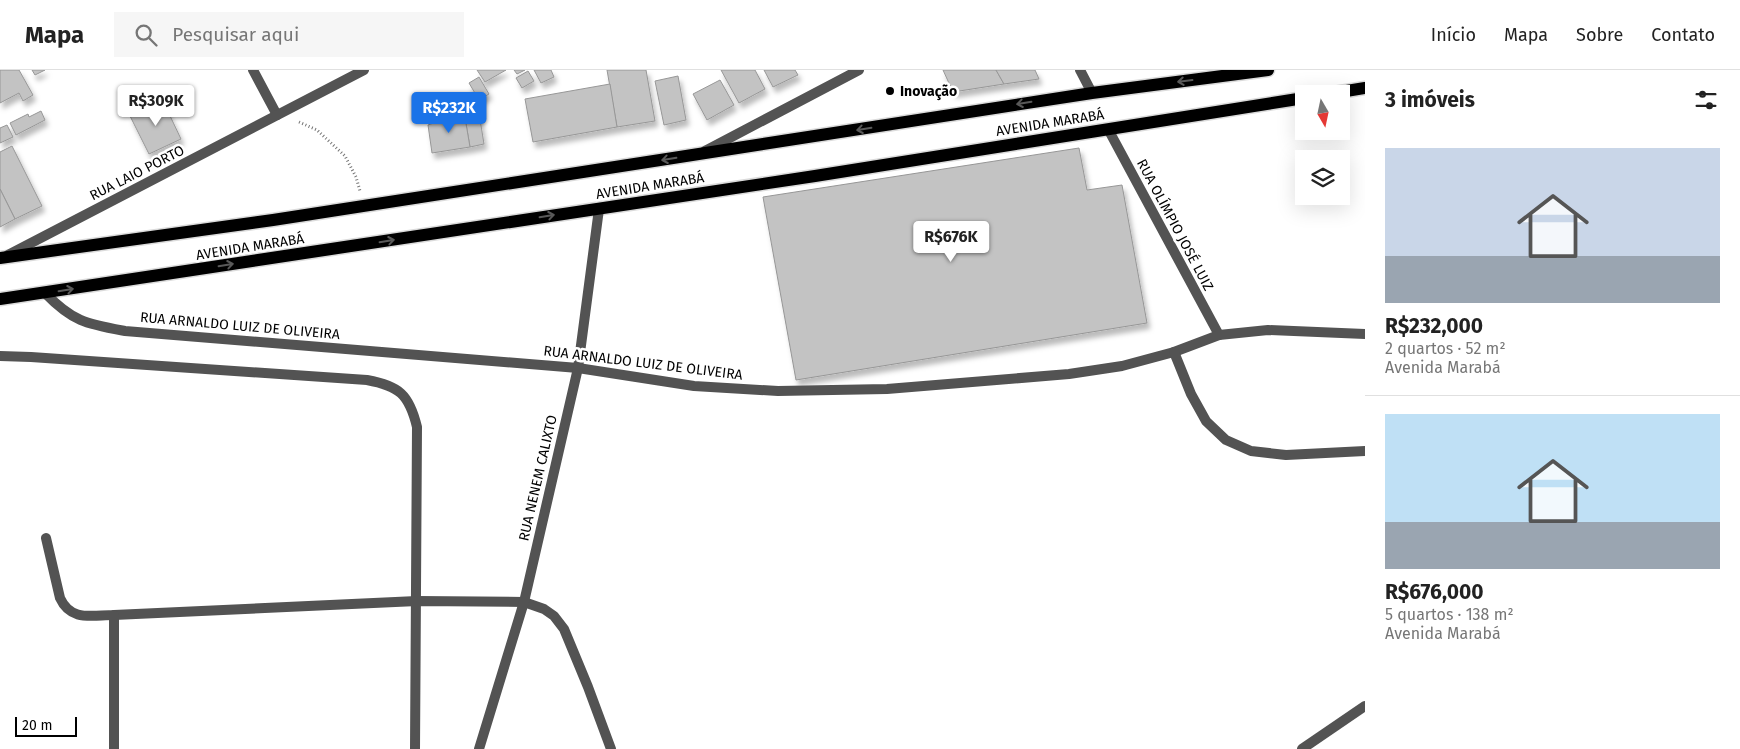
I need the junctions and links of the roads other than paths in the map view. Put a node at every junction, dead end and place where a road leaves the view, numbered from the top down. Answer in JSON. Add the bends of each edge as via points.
{"nodes":[{"id":1,"x":253,"y":70,"type":"edge"},
{"id":2,"x":364,"y":70,"type":"edge"},
{"id":3,"x":859,"y":70,"type":"edge"},
{"id":4,"x":1080,"y":70,"type":"edge"},
{"id":5,"x":1268,"y":70,"type":"edge"},
{"id":6,"x":1365,"y":88,"type":"edge"},
{"id":7,"x":1350,"y":90,"type":"edge"},
{"id":8,"x":1092,"y":93,"type":"junction"},
{"id":9,"x":1295,"y":99,"type":"edge"},
{"id":10,"x":277,"y":115,"type":"junction"},
{"id":11,"x":1108,"y":129,"type":"junction"},
{"id":12,"x":698,"y":155,"type":"junction"},
{"id":13,"x":599,"y":209,"type":"junction"},
{"id":14,"x":1,"y":258,"type":"edge"},
{"id":15,"x":45,"y":293,"type":"junction"},
{"id":16,"x":0,"y":300,"type":"edge"},
{"id":17,"x":1365,"y":334,"type":"edge"},
{"id":18,"x":1219,"y":335,"type":"junction"},
{"id":19,"x":1174,"y":352,"type":"junction"},
{"id":20,"x":0,"y":356,"type":"edge"},
{"id":21,"x":578,"y":368,"type":"junction"},
{"id":22,"x":1365,"y":451,"type":"edge"},
{"id":23,"x":46,"y":538,"type":"dead end"},
{"id":24,"x":417,"y":601,"type":"junction"},
{"id":25,"x":524,"y":602,"type":"junction"},
{"id":26,"x":114,"y":615,"type":"junction"},
{"id":27,"x":1365,"y":706,"type":"edge"},
{"id":28,"x":114,"y":749,"type":"edge"},
{"id":29,"x":415,"y":749,"type":"edge"},
{"id":30,"x":479,"y":749,"type":"edge"},
{"id":31,"x":611,"y":749,"type":"edge"},
{"id":32,"x":1302,"y":749,"type":"edge"}],
"edges":[{"from":1,"to":10,"type":"street"},
{"from":2,"to":10,"type":"street","name":"RUA LAIO PORTO"},
{"from":3,"to":12,"type":"street"},
{"from":4,"to":8,"type":"street"},
{"from":5,"to":8,"type":"main road","name":"AVENIDA MARABÁ","one_way":true},
{"from":6,"to":7,"type":"main road"},
{"from":8,"to":12,"type":"main road","name":"AVENIDA MARABÁ","one_way":true},
{"from":9,"to":11,"type":"main road","name":"AVENIDA MARABÁ"},
{"from":10,"to":14,"type":"street","name":"RUA LAIO PORTO"},
{"from":11,"to":13,"type":"main road","name":"AVENIDA MARABÁ"},
{"from":11,"to":18,"type":"street","name":"RUA OLÍMPIO JOSÉ LUIZ"},
{"from":12,"to":14,"type":"main road","name":"AVENIDA MARABÁ","one_way":true},
{"from":15,"to":13,"type":"main road","name":"AVENIDA MARABÁ","one_way":true},
{"from":13,"to":21,"type":"street","name":"RUA NENEM CALIXTO"},
{"from":15,"to":16,"type":"main road","name":"AVENIDA MARABÁ"},
{"from":15,"to":21,"type":"street","name":"RUA ARNALDO LUIZ DE OLIVEIRA","via":[[72,317],[125,331]]},
{"from":17,"to":18,"type":"street","name":"RUA ARNALDO LUIZ DE OLIVEIRA","via":[[1268,330]]},
{"from":18,"to":19,"type":"street","name":"RUA ARNALDO LUIZ DE OLIVEIRA"},
{"from":19,"to":21,"type":"street","name":"RUA ARNALDO LUIZ DE OLIVEIRA","via":[[1122,366],[1069,374],[835,391],[694,386]]},
{"from":19,"to":22,"type":"street","via":[[1206,421],[1226,440],[1251,452],[1286,455]]},
{"from":20,"to":24,"type":"street","via":[[367,380],[386,383],[397,389],[407,400],[417,427]]},
{"from":21,"to":25,"type":"street","name":"RUA NENEM CALIXTO"},
{"from":23,"to":26,"type":"street","via":[[64,608],[71,614]]},
{"from":24,"to":25,"type":"street"},
{"from":24,"to":26,"type":"street"},
{"from":24,"to":29,"type":"street"},
{"from":25,"to":30,"type":"street","name":"RUA NENEM CALIXTO"},
{"from":25,"to":31,"type":"street","via":[[544,609],[564,629]]},
{"from":26,"to":28,"type":"street"},
{"from":27,"to":32,"type":"street"}]}
